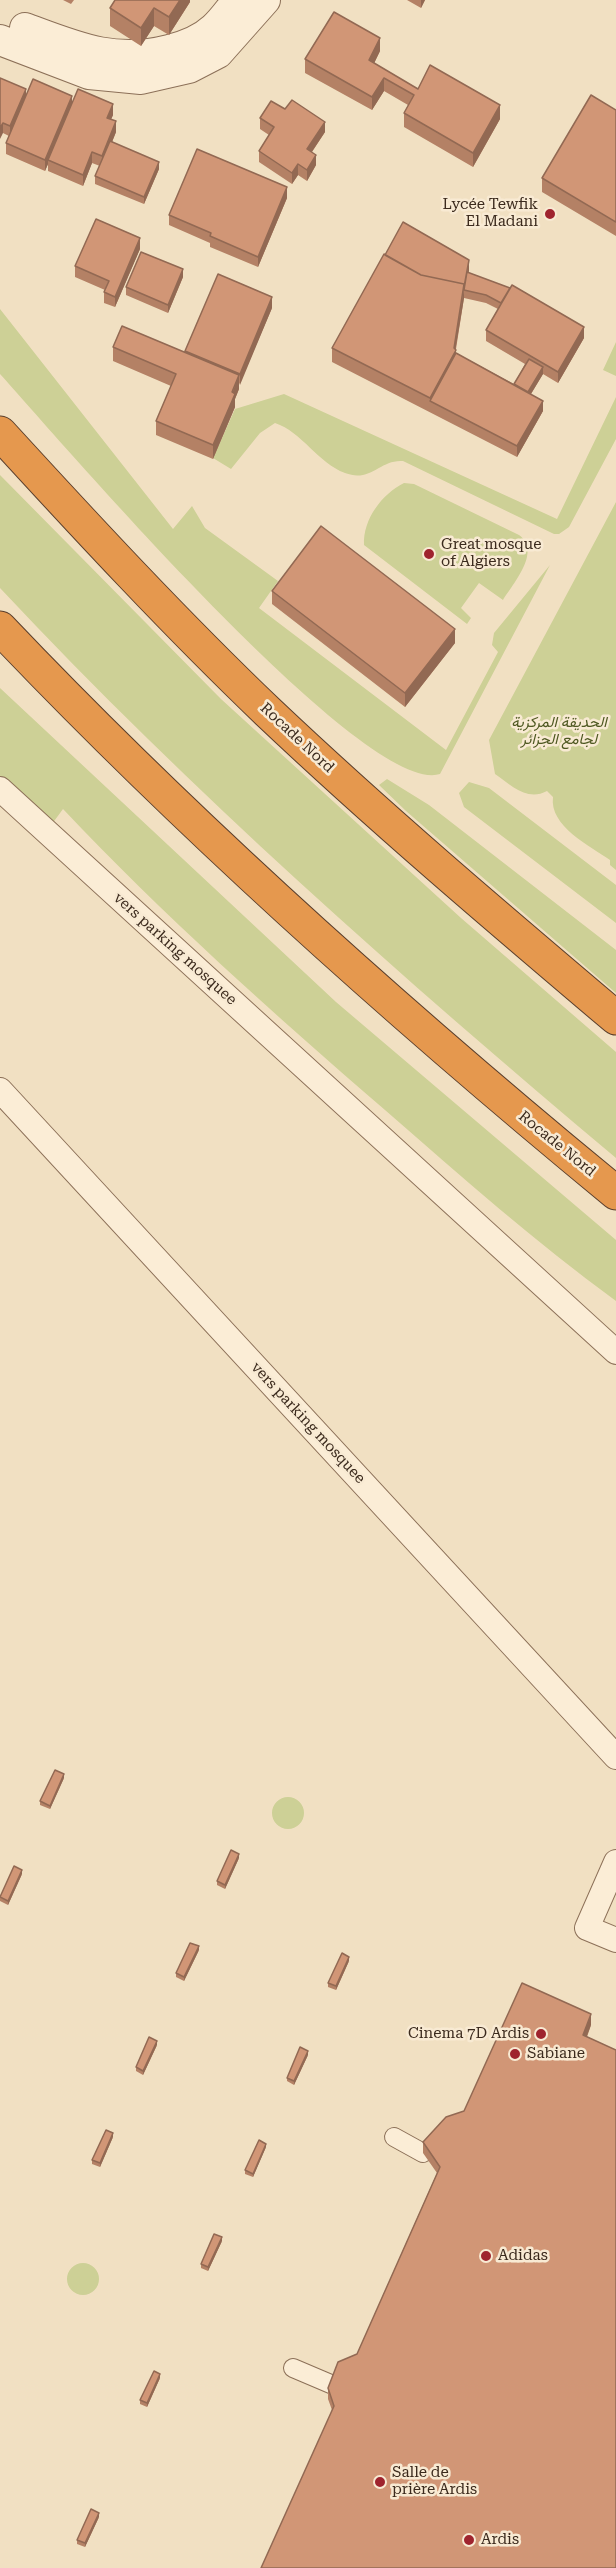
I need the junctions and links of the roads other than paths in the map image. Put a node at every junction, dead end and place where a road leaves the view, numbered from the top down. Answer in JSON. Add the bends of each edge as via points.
{"nodes":[{"id":1,"x":238,"y":0,"type":"edge"},
{"id":2,"x":265,"y":0,"type":"edge"},
{"id":3,"x":0,"y":19,"type":"edge"},
{"id":4,"x":0,"y":39,"type":"edge"},
{"id":5,"x":0,"y":433,"type":"edge"},
{"id":6,"x":0,"y":628,"type":"edge"},
{"id":7,"x":0,"y":660,"type":"edge"},
{"id":8,"x":0,"y":789,"type":"edge"},
{"id":9,"x":616,"y":1018,"type":"edge"},
{"id":10,"x":0,"y":1090,"type":"edge"},
{"id":11,"x":511,"y":1106,"type":"junction"},
{"id":12,"x":616,"y":1193,"type":"edge"},
{"id":13,"x":616,"y":1352,"type":"edge"},
{"id":14,"x":616,"y":1757,"type":"edge"},
{"id":15,"x":616,"y":1862,"type":"edge"},
{"id":16,"x":616,"y":1940,"type":"edge"},
{"id":17,"x":394,"y":2136,"type":"dead end"},
{"id":18,"x":423,"y":2153,"type":"edge"},
{"id":19,"x":293,"y":2368,"type":"dead end"},
{"id":20,"x":333,"y":2385,"type":"edge"}],
"edges":[{"from":1,"to":3,"type":"street","via":[[198,40],[140,57],[86,50]]},
{"from":2,"to":4,"type":"street","via":[[218,53],[189,68],[141,79],[89,74]]},
{"from":5,"to":9,"type":"highway","name":"Rocade Nord","via":[[267,710],[481,904]]},
{"from":6,"to":11,"type":"highway","name":"Rocade Nord","via":[[86,719],[181,810]]},
{"from":7,"to":11,"type":"highway","via":[[165,820],[378,1009],[440,1059]]},
{"from":8,"to":13,"type":"street","name":"vers parking mosquee"},
{"from":10,"to":14,"type":"street","name":"vers parking mosquee"},
{"from":11,"to":12,"type":"highway","name":"Rocade Nord"},
{"from":15,"to":16,"type":"street","via":[[587,1928]]},
{"from":17,"to":18,"type":"street"},
{"from":19,"to":20,"type":"street"}]}
